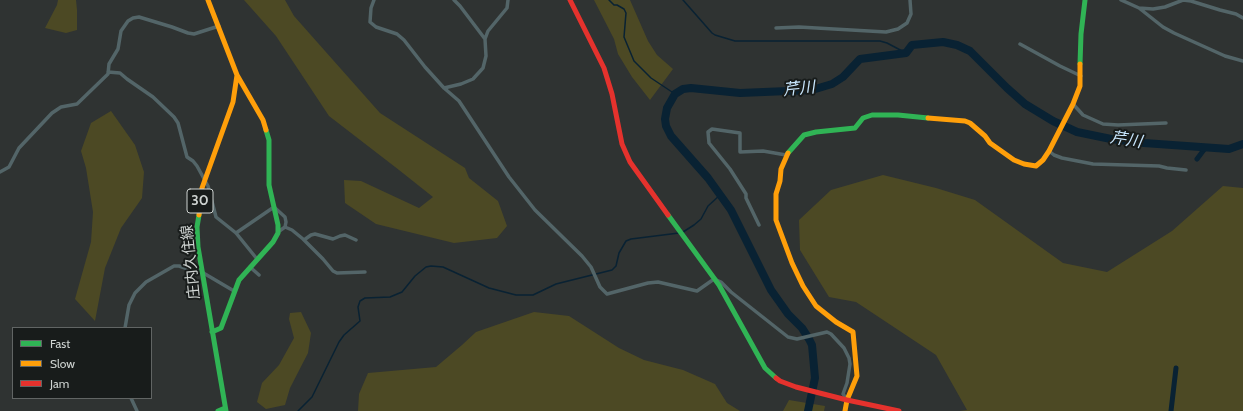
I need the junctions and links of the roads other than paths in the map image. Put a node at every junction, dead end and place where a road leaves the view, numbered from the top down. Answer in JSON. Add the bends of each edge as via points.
{"nodes":[{"id":1,"x":208,"y":0,"type":"edge"},
{"id":2,"x":374,"y":0,"type":"edge"},
{"id":3,"x":454,"y":0,"type":"edge"},
{"id":4,"x":508,"y":0,"type":"edge"},
{"id":5,"x":570,"y":0,"type":"edge"},
{"id":6,"x":910,"y":0,"type":"edge"},
{"id":7,"x":1085,"y":0,"type":"edge"},
{"id":8,"x":1121,"y":0,"type":"edge"},
{"id":9,"x":1139,"y":8,"type":"junction"},
{"id":10,"x":1243,"y":18,"type":"edge"},
{"id":11,"x":219,"y":26,"type":"junction"},
{"id":12,"x":776,"y":28,"type":"dead end"},
{"id":13,"x":485,"y":39,"type":"junction"},
{"id":14,"x":1020,"y":44,"type":"dead end"},
{"id":15,"x":1243,"y":61,"type":"edge"},
{"id":16,"x":108,"y":72,"type":"junction"},
{"id":17,"x":237,"y":75,"type":"junction"},
{"id":18,"x":1081,"y":76,"type":"junction"},
{"id":19,"x":444,"y":88,"type":"junction"},
{"id":20,"x":1072,"y":106,"type":"junction"},
{"id":21,"x":1166,"y":123,"type":"dead end"},
{"id":22,"x":1048,"y":151,"type":"junction"},
{"id":23,"x":786,"y":155,"type":"junction"},
{"id":24,"x":1186,"y":170,"type":"dead end"},
{"id":25,"x":0,"y":172,"type":"edge"},
{"id":26,"x":205,"y":181,"type":"junction"},
{"id":27,"x":274,"y":207,"type":"junction"},
{"id":28,"x":759,"y":226,"type":"dead end"},
{"id":29,"x":285,"y":227,"type":"junction"},
{"id":30,"x":236,"y":233,"type":"junction"},
{"id":31,"x":278,"y":233,"type":"junction"},
{"id":32,"x":304,"y":240,"type":"junction"},
{"id":33,"x":356,"y":240,"type":"dead end"},
{"id":34,"x":257,"y":259,"type":"junction"},
{"id":35,"x":250,"y":267,"type":"junction"},
{"id":36,"x":202,"y":272,"type":"junction"},
{"id":37,"x":365,"y":272,"type":"dead end"},
{"id":38,"x":259,"y":275,"type":"dead end"},
{"id":39,"x":714,"y":278,"type":"junction"},
{"id":40,"x":234,"y":291,"type":"junction"},
{"id":41,"x":125,"y":327,"type":"edge"},
{"id":42,"x":212,"y":332,"type":"junction"},
{"id":43,"x":131,"y":399,"type":"edge"},
{"id":44,"x":847,"y":400,"type":"junction"},
{"id":45,"x":226,"y":410,"type":"edge"},
{"id":46,"x":137,"y":411,"type":"edge"},
{"id":47,"x":218,"y":411,"type":"edge"},
{"id":48,"x":845,"y":411,"type":"edge"},
{"id":49,"x":899,"y":411,"type":"edge"}],
"edges":[{"from":1,"to":11,"type":"street","name":"庄内久住線","number":"30"},
{"from":2,"to":19,"type":"street","via":[[370,22],[376,27],[397,34],[404,40]]},
{"from":3,"to":13,"type":"street"},
{"from":4,"to":13,"type":"street","via":[[507,8],[488,31]]},
{"from":5,"to":39,"type":"street","via":[[604,68],[619,131],[633,167]]},
{"from":6,"to":12,"type":"street","via":[[911,14],[907,23],[898,30],[886,32]]},
{"from":7,"to":18,"type":"street","via":[[1081,34]]},
{"from":8,"to":9,"type":"street"},
{"from":9,"to":10,"type":"street","via":[[1165,7],[1183,0]]},
{"from":9,"to":15,"type":"street","via":[[1174,33],[1225,56]]},
{"from":11,"to":16,"type":"street","via":[[194,34],[139,17],[133,18],[121,31],[118,49],[109,64]]},
{"from":11,"to":17,"type":"street","name":"庄内久住線","number":"30"},
{"from":13,"to":19,"type":"street","via":[[486,56],[483,68],[473,79]]},
{"from":14,"to":18,"type":"street"},
{"from":16,"to":25,"type":"street","via":[[78,104],[61,107],[52,113],[19,148],[9,167]]},
{"from":16,"to":26,"type":"street","via":[[120,72],[174,117],[187,157],[193,160]]},
{"from":17,"to":26,"type":"street","name":"庄内久住線","number":"30","via":[[233,102]]},
{"from":17,"to":27,"type":"street","name":"庄内久住線","number":"30","via":[[267,132],[269,185]]},
{"from":18,"to":20,"type":"street"},
{"from":19,"to":39,"type":"street","via":[[459,101],[509,177],[535,210],[582,256],[591,267],[600,287],[607,294],[658,282],[697,291]]},
{"from":20,"to":21,"type":"street","via":[[1083,115],[1103,124]]},
{"from":20,"to":22,"type":"street"},
{"from":22,"to":23,"type":"street","via":[[1036,166],[1024,164],[1001,152],[965,121],[872,115],[863,118],[855,128],[804,135]]},
{"from":22,"to":24,"type":"street","via":[[1062,158],[1093,164],[1160,166]]},
{"from":23,"to":28,"type":"street","via":[[762,151],[740,152],[740,133],[712,129],[708,132],[709,143],[746,194]]},
{"from":23,"to":44,"type":"street","via":[[776,194],[776,220],[792,263],[816,306],[853,332],[857,376]]},
{"from":26,"to":30,"type":"street","via":[[216,217]]},
{"from":26,"to":36,"type":"street","name":"庄内久住線","number":"30","via":[[197,227]]},
{"from":27,"to":29,"type":"street","via":[[285,217]]},
{"from":27,"to":30,"type":"street"},
{"from":27,"to":31,"type":"street","name":"庄内久住線","number":"30"},
{"from":29,"to":31,"type":"street"},
{"from":29,"to":32,"type":"street"},
{"from":30,"to":34,"type":"street"},
{"from":31,"to":34,"type":"street"},
{"from":32,"to":33,"type":"street","via":[[315,234],[333,239],[345,236]]},
{"from":32,"to":37,"type":"street","via":[[336,273]]},
{"from":34,"to":35,"type":"street"},
{"from":35,"to":38,"type":"street"},
{"from":35,"to":40,"type":"street"},
{"from":36,"to":40,"type":"street"},
{"from":36,"to":41,"type":"street","via":[[174,266],[146,282],[135,293]]},
{"from":36,"to":42,"type":"street","name":"庄内久住線","number":"30"},
{"from":39,"to":44,"type":"street","via":[[768,372],[785,383]]},
{"from":39,"to":44,"type":"street","via":[[788,337],[797,339],[826,332],[831,334],[849,358],[847,383],[843,394]]},
{"from":40,"to":42,"type":"street","via":[[221,328]]},
{"from":42,"to":45,"type":"street","name":"庄内久住線","number":"30"},
{"from":43,"to":46,"type":"street"},
{"from":44,"to":48,"type":"street"},
{"from":44,"to":49,"type":"street"},
{"from":45,"to":47,"type":"street","name":"庄内久住線","number":"30"}]}
